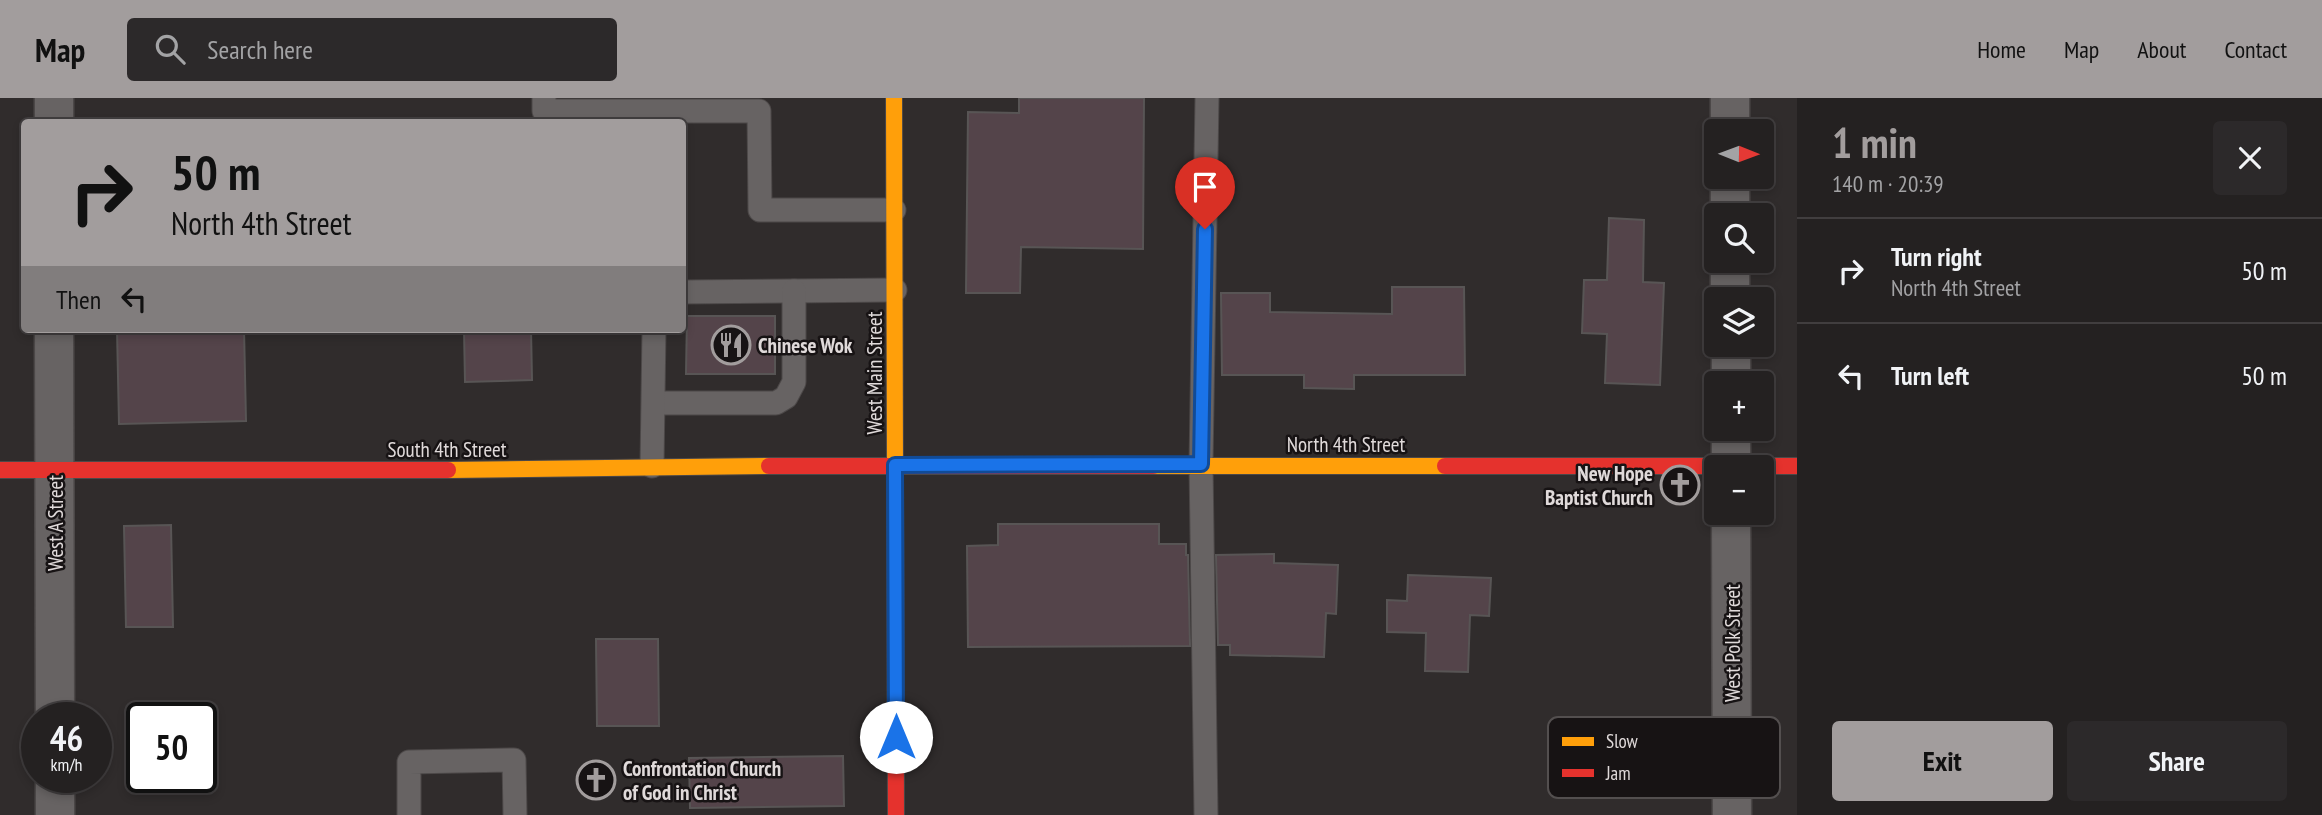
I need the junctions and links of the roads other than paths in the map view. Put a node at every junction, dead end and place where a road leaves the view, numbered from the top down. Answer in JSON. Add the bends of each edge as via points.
{"nodes":[{"id":1,"x":54,"y":98,"type":"edge"},
{"id":2,"x":544,"y":98,"type":"edge"},
{"id":3,"x":894,"y":98,"type":"edge"},
{"id":4,"x":1207,"y":98,"type":"edge"},
{"id":5,"x":1730,"y":98,"type":"edge"},
{"id":6,"x":759,"y":104,"type":"edge"},
{"id":7,"x":54,"y":119,"type":"edge"},
{"id":8,"x":1730,"y":119,"type":"edge"},
{"id":9,"x":894,"y":210,"type":"junction"},
{"id":10,"x":895,"y":290,"type":"junction"},
{"id":11,"x":794,"y":291,"type":"junction"},
{"id":12,"x":686,"y":292,"type":"edge"},
{"id":13,"x":54,"y":333,"type":"edge"},
{"id":14,"x":654,"y":333,"type":"edge"},
{"id":15,"x":655,"y":403,"type":"junction"},
{"id":16,"x":1201,"y":464,"type":"junction"},
{"id":17,"x":895,"y":465,"type":"junction"},
{"id":18,"x":652,"y":466,"type":"junction"},
{"id":19,"x":1774,"y":466,"type":"edge"},
{"id":20,"x":1797,"y":466,"type":"edge"},
{"id":21,"x":1704,"y":467,"type":"edge"},
{"id":22,"x":0,"y":470,"type":"edge"},
{"id":23,"x":55,"y":470,"type":"junction"},
{"id":24,"x":1731,"y":525,"type":"edge"},
{"id":25,"x":55,"y":702,"type":"edge"},
{"id":26,"x":1732,"y":717,"type":"edge"},
{"id":27,"x":55,"y":793,"type":"edge"},
{"id":28,"x":55,"y":815,"type":"edge"},
{"id":29,"x":410,"y":815,"type":"edge"},
{"id":30,"x":515,"y":815,"type":"edge"},
{"id":31,"x":896,"y":815,"type":"edge"},
{"id":32,"x":1206,"y":815,"type":"edge"}],
"edges":[{"from":1,"to":7,"type":"street"},
{"from":2,"to":6,"type":"lane","via":[[544,111]]},
{"from":3,"to":9,"type":"street","name":"West Main Street"},
{"from":4,"to":16,"type":"lane"},
{"from":5,"to":8,"type":"street"},
{"from":6,"to":9,"type":"lane","via":[[760,210]]},
{"from":9,"to":10,"type":"street","name":"West Main Street"},
{"from":10,"to":11,"type":"lane"},
{"from":10,"to":17,"type":"street","name":"West Main Street"},
{"from":11,"to":12,"type":"lane"},
{"from":11,"to":15,"type":"lane","via":[[794,382],[786,397],[776,403]]},
{"from":13,"to":23,"type":"street","name":"West A Street"},
{"from":14,"to":15,"type":"lane"},
{"from":15,"to":18,"type":"lane"},
{"from":16,"to":17,"type":"street","name":"North 4th Street"},
{"from":16,"to":21,"type":"street","name":"North 4th Street"},
{"from":16,"to":32,"type":"lane"},
{"from":17,"to":18,"type":"street","name":"South 4th Street"},
{"from":17,"to":31,"type":"street","name":"West Main Street"},
{"from":18,"to":23,"type":"street","name":"South 4th Street","via":[[578,470]]},
{"from":19,"to":20,"type":"street","name":"North 4th Street"},
{"from":22,"to":23,"type":"street","name":"South 4th Street"},
{"from":23,"to":25,"type":"street","name":"West A Street"},
{"from":24,"to":26,"type":"street","name":"West Polk Street"},
{"from":27,"to":28,"type":"street"},
{"from":29,"to":30,"type":"lane","via":[[409,762],[514,760]]}]}
